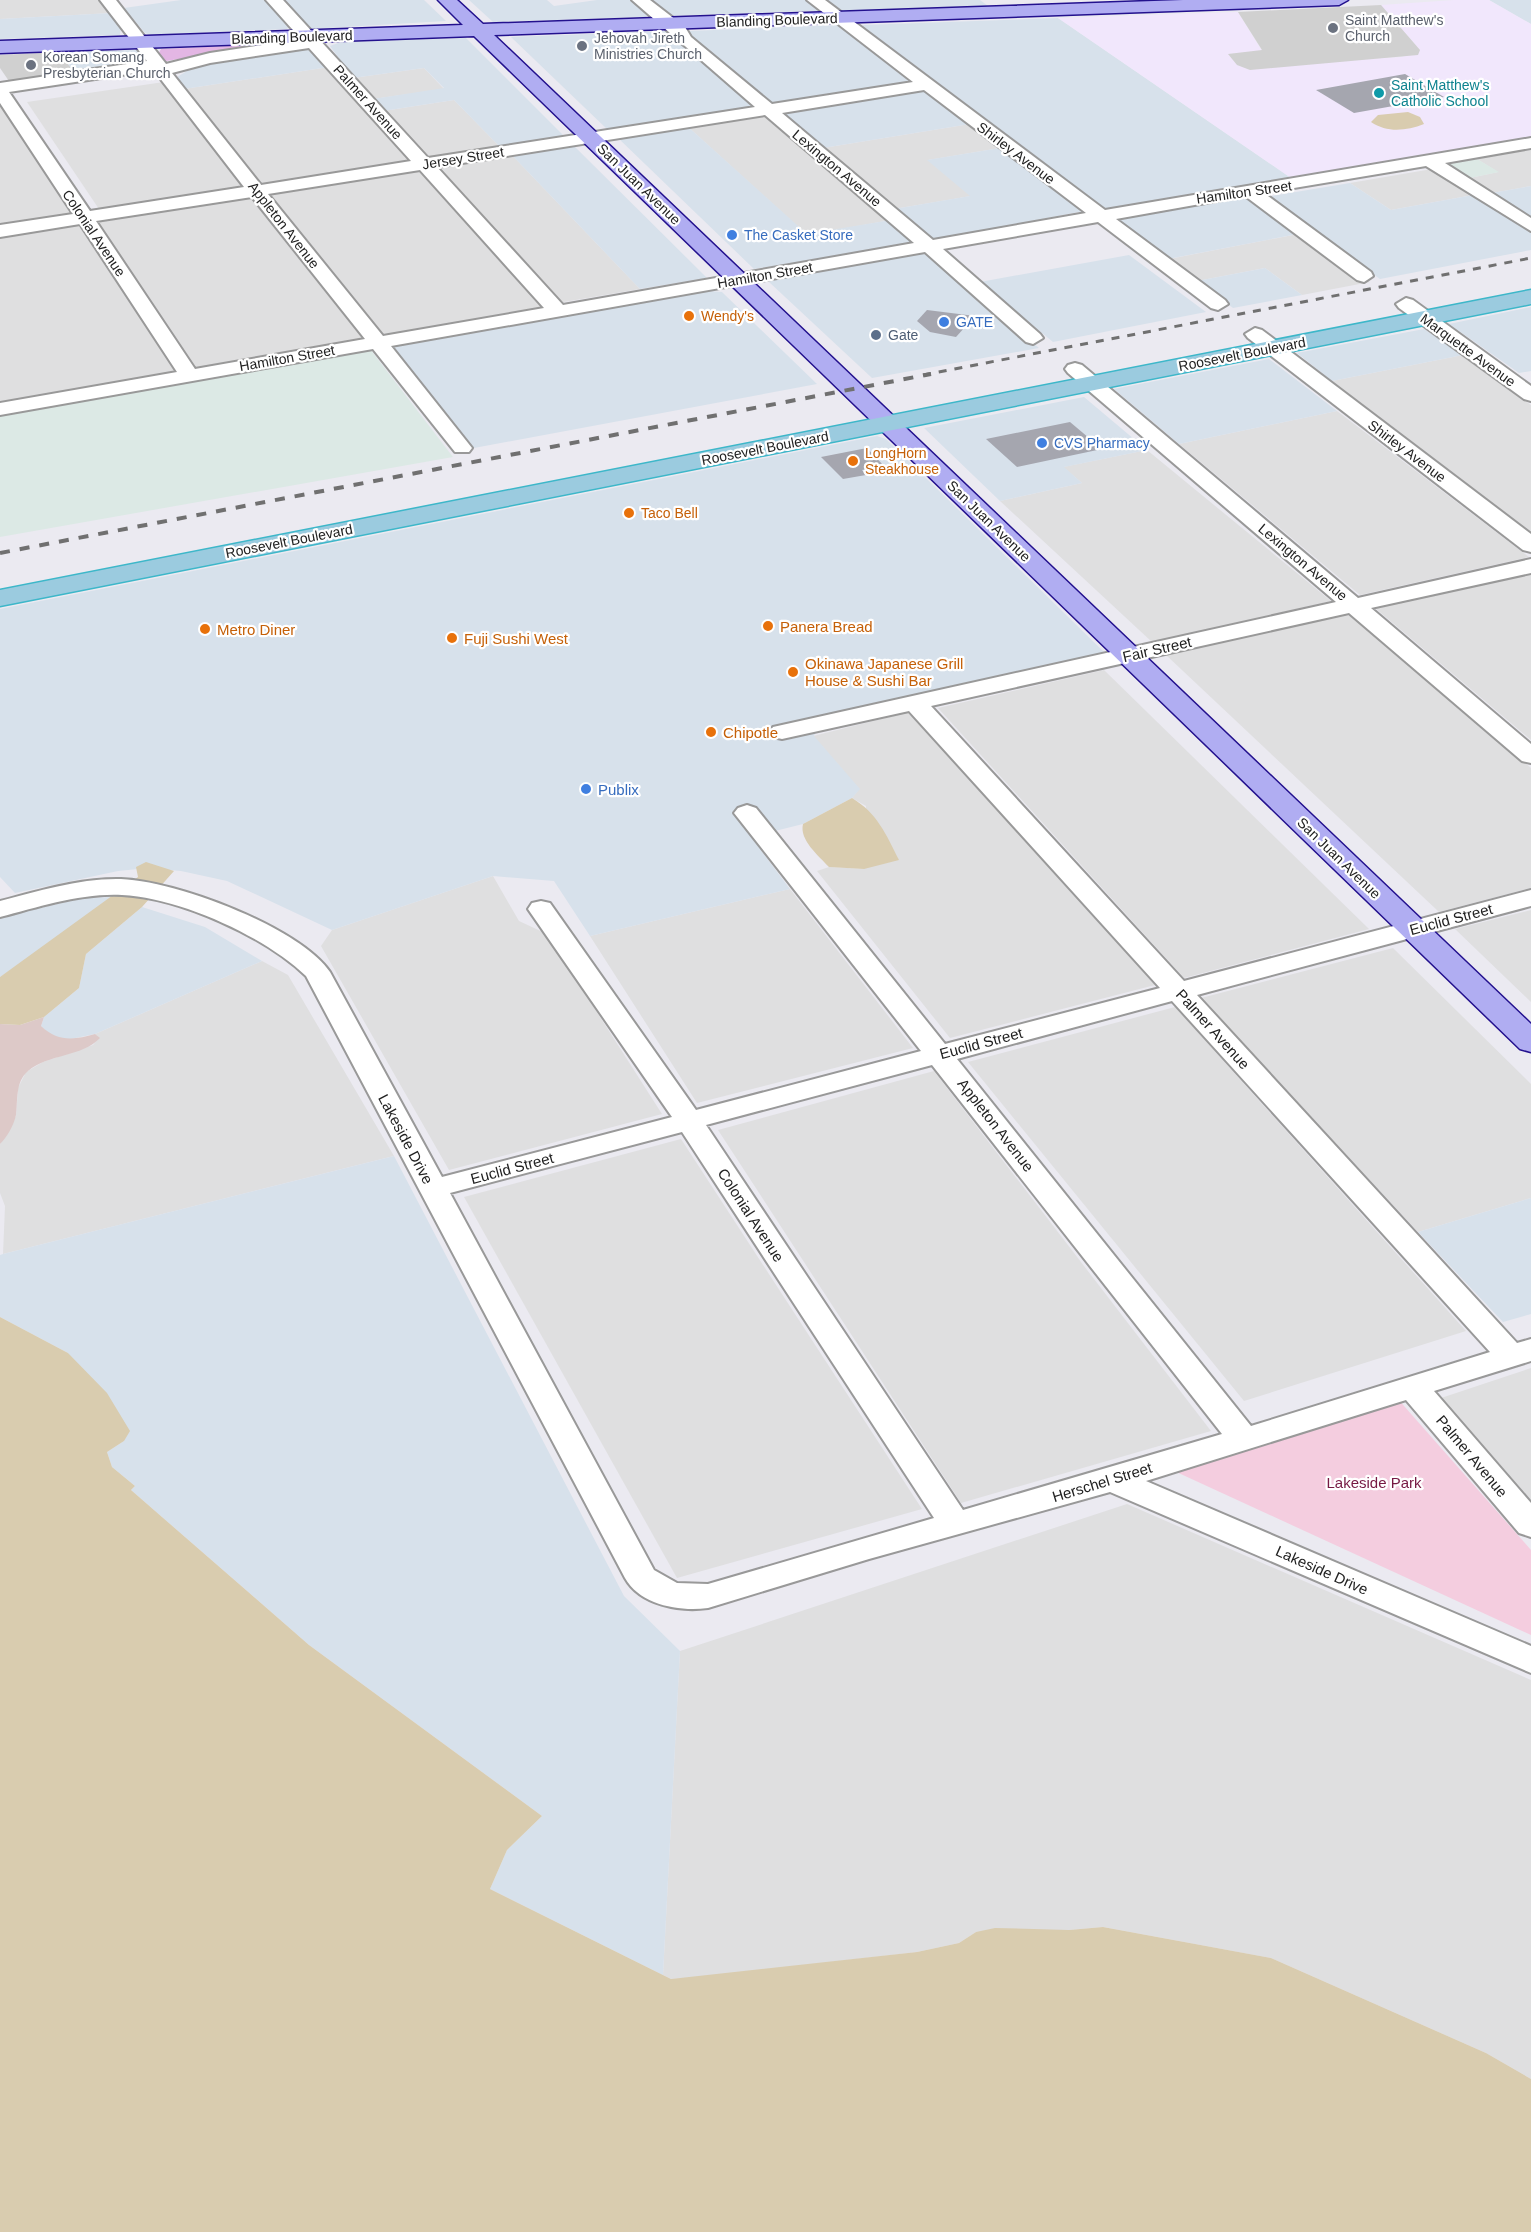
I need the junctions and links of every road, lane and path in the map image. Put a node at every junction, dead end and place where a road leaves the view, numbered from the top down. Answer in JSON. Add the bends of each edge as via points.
{"nodes":[{"id":1,"x":108,"y":0,"type":"edge"},
{"id":2,"x":274,"y":0,"type":"edge"},
{"id":3,"x":447,"y":0,"type":"edge"},
{"id":4,"x":640,"y":0,"type":"edge"},
{"id":5,"x":815,"y":0,"type":"edge"},
{"id":6,"x":1339,"y":0,"type":"edge"},
{"id":7,"x":1301,"y":1,"type":"edge"},
{"id":8,"x":1179,"y":3,"type":"edge"},
{"id":9,"x":1054,"y":5,"type":"edge"},
{"id":10,"x":838,"y":18,"type":"junction"},
{"id":11,"x":667,"y":24,"type":"junction"},
{"id":12,"x":479,"y":30,"type":"junction"},
{"id":13,"x":310,"y":39,"type":"junction"},
{"id":14,"x":140,"y":42,"type":"junction"},
{"id":15,"x":0,"y":47,"type":"edge"},
{"id":16,"x":163,"y":70,"type":"junction"},
{"id":17,"x":926,"y":85,"type":"junction"},
{"id":18,"x":1,"y":94,"type":"edge"},
{"id":19,"x":768,"y":109,"type":"junction"},
{"id":20,"x":590,"y":138,"type":"junction"},
{"id":21,"x":1531,"y":143,"type":"edge"},
{"id":22,"x":1430,"y":161,"type":"junction"},
{"id":23,"x":423,"y":164,"type":"junction"},
{"id":24,"x":257,"y":191,"type":"junction"},
{"id":25,"x":1251,"y":192,"type":"junction"},
{"id":26,"x":1100,"y":216,"type":"junction"},
{"id":27,"x":84,"y":218,"type":"junction"},
{"id":28,"x":1531,"y":226,"type":"edge"},
{"id":29,"x":0,"y":231,"type":"edge"},
{"id":30,"x":927,"y":246,"type":"junction"},
{"id":31,"x":1364,"y":276,"type":"dead end"},
{"id":32,"x":738,"y":279,"type":"junction"},
{"id":33,"x":1531,"y":280,"type":"edge"},
{"id":34,"x":1531,"y":297,"type":"edge"},
{"id":35,"x":1218,"y":304,"type":"dead end"},
{"id":36,"x":1406,"y":304,"type":"junction"},
{"id":37,"x":558,"y":311,"type":"junction"},
{"id":38,"x":1425,"y":318,"type":"junction"},
{"id":39,"x":1033,"y":338,"type":"dead end"},
{"id":40,"x":1263,"y":341,"type":"junction"},
{"id":41,"x":377,"y":342,"type":"junction"},
{"id":42,"x":190,"y":375,"type":"junction"},
{"id":43,"x":1083,"y":376,"type":"junction"},
{"id":44,"x":1531,"y":395,"type":"edge"},
{"id":45,"x":0,"y":409,"type":"edge"},
{"id":46,"x":880,"y":416,"type":"junction"},
{"id":47,"x":462,"y":448,"type":"dead end"},
{"id":48,"x":670,"y":448,"type":"junction"},
{"id":49,"x":533,"y":493,"type":"junction"},
{"id":50,"x":1531,"y":545,"type":"edge"},
{"id":51,"x":135,"y":552,"type":"junction"},
{"id":52,"x":1531,"y":566,"type":"edge"},
{"id":53,"x":0,"y":578,"type":"edge"},
{"id":54,"x":52,"y":587,"type":"junction"},
{"id":55,"x":0,"y":598,"type":"edge"},
{"id":56,"x":1353,"y":605,"type":"junction"},
{"id":57,"x":1129,"y":656,"type":"junction"},
{"id":58,"x":915,"y":703,"type":"junction"},
{"id":59,"x":782,"y":732,"type":"dead end"},
{"id":60,"x":1531,"y":756,"type":"edge"},
{"id":61,"x":747,"y":813,"type":"dead end"},
{"id":62,"x":1531,"y":898,"type":"edge"},
{"id":63,"x":1,"y":908,"type":"edge"},
{"id":64,"x":541,"y":909,"type":"dead end"},
{"id":65,"x":1413,"y":929,"type":"junction"},
{"id":66,"x":1178,"y":991,"type":"junction"},
{"id":67,"x":1531,"y":1042,"type":"edge"},
{"id":68,"x":940,"y":1054,"type":"junction"},
{"id":69,"x":688,"y":1120,"type":"junction"},
{"id":70,"x":432,"y":1189,"type":"junction"},
{"id":71,"x":1521,"y":1353,"type":"edge"},
{"id":72,"x":1412,"y":1386,"type":"junction"},
{"id":73,"x":1244,"y":1438,"type":"junction"},
{"id":74,"x":1112,"y":1480,"type":"junction"},
{"id":75,"x":955,"y":1524,"type":"junction"},
{"id":76,"x":1531,"y":1525,"type":"edge"},
{"id":77,"x":669,"y":1596,"type":"joint"},
{"id":78,"x":1531,"y":1660,"type":"edge"}],
"edges":[{"from":1,"to":14,"type":"street","name":"Appleton Avenue"},
{"from":2,"to":13,"type":"street","name":"Palmer Avenue"},
{"from":3,"to":12,"type":"main road","name":"San Juan Avenue"},
{"from":4,"to":11,"type":"street","name":"Lexington Avenue"},
{"from":5,"to":10,"type":"street","name":"Shirley Avenue"},
{"from":6,"to":7,"type":"main road","name":"Blanding Boulevard"},
{"from":7,"to":8,"type":"main road","name":"Blanding Boulevard"},
{"from":8,"to":9,"type":"main road","name":"Blanding Boulevard"},
{"from":9,"to":10,"type":"main road","name":"Blanding Boulevard"},
{"from":10,"to":11,"type":"main road","name":"Blanding Boulevard"},
{"from":10,"to":17,"type":"street","name":"Shirley Avenue"},
{"from":11,"to":12,"type":"main road","name":"Blanding Boulevard"},
{"from":11,"to":19,"type":"street","name":"Lexington Avenue","via":[[679,30],[685,40]]},
{"from":12,"to":13,"type":"main road","name":"Blanding Boulevard"},
{"from":12,"to":20,"type":"main road","name":"San Juan Avenue"},
{"from":13,"to":14,"type":"main road","name":"Blanding Boulevard"},
{"from":13,"to":16,"type":"street"},
{"from":13,"to":23,"type":"street","name":"Palmer Avenue"},
{"from":14,"to":15,"type":"main road","name":"Blanding Boulevard"},
{"from":14,"to":16,"type":"street","name":"Appleton Avenue"},
{"from":16,"to":18,"type":"street","via":[[155,77]]},
{"from":16,"to":24,"type":"street","name":"Appleton Avenue"},
{"from":17,"to":19,"type":"street","name":"Jersey Street"},
{"from":17,"to":26,"type":"street","name":"Shirley Avenue"},
{"from":18,"to":27,"type":"street","name":"Colonial Avenue"},
{"from":19,"to":20,"type":"street","name":"Jersey Street"},
{"from":19,"to":30,"type":"street","name":"Lexington Avenue"},
{"from":20,"to":23,"type":"street","name":"Jersey Street"},
{"from":20,"to":32,"type":"main road","name":"San Juan Avenue"},
{"from":21,"to":22,"type":"street","name":"Hamilton Street"},
{"from":22,"to":25,"type":"street","name":"Hamilton Street"},
{"from":22,"to":28,"type":"street"},
{"from":23,"to":24,"type":"street","name":"Jersey Street"},
{"from":23,"to":37,"type":"street","name":"Palmer Avenue"},
{"from":24,"to":27,"type":"street","name":"Jersey Street"},
{"from":24,"to":41,"type":"street","name":"Appleton Avenue"},
{"from":25,"to":26,"type":"street","name":"Hamilton Street"},
{"from":25,"to":31,"type":"street"},
{"from":26,"to":30,"type":"street","name":"Hamilton Street"},
{"from":26,"to":35,"type":"street","name":"Shirley Avenue"},
{"from":27,"to":29,"type":"street","name":"Jersey Street"},
{"from":27,"to":42,"type":"street","name":"Colonial Avenue"},
{"from":30,"to":32,"type":"street","name":"Hamilton Street"},
{"from":30,"to":39,"type":"street","name":"Lexington Avenue"},
{"from":32,"to":37,"type":"street","name":"Hamilton Street"},
{"from":32,"to":46,"type":"main road","name":"San Juan Avenue"},
{"from":33,"to":36,"type":"highway","name":"Roosevelt Boulevard"},
{"from":34,"to":38,"type":"highway","name":"Roosevelt Boulevard"},
{"from":36,"to":38,"type":"street","name":"Marquette Avenue"},
{"from":36,"to":40,"type":"highway","name":"Roosevelt Boulevard"},
{"from":37,"to":41,"type":"street","name":"Hamilton Street"},
{"from":38,"to":40,"type":"highway","name":"Roosevelt Boulevard"},
{"from":38,"to":44,"type":"street","name":"Marquette Avenue"},
{"from":40,"to":43,"type":"highway","name":"Roosevelt Boulevard"},
{"from":40,"to":50,"type":"street","name":"Shirley Avenue"},
{"from":41,"to":42,"type":"street","name":"Hamilton Street"},
{"from":41,"to":47,"type":"street","name":"Appleton Avenue"},
{"from":42,"to":45,"type":"street","name":"Hamilton Street"},
{"from":43,"to":46,"type":"highway","name":"Roosevelt Boulevard"},
{"from":43,"to":56,"type":"street","name":"Lexington Avenue"},
{"from":46,"to":48,"type":"highway","name":"Roosevelt Boulevard"},
{"from":46,"to":49,"type":"highway","name":"Roosevelt Boulevard"},
{"from":46,"to":57,"type":"main road","name":"San Juan Avenue"},
{"from":48,"to":49,"type":"highway","via":[[635,462],[552,479],[537,486]]},
{"from":48,"to":51,"type":"highway","name":"Roosevelt Boulevard"},
{"from":49,"to":54,"type":"highway","name":"Roosevelt Boulevard"},
{"from":51,"to":53,"type":"highway","name":"Roosevelt Boulevard"},
{"from":51,"to":54,"type":"highway","via":[[68,574]]},
{"from":52,"to":56,"type":"street","name":"Fair Street"},
{"from":53,"to":54,"type":"highway"},
{"from":54,"to":55,"type":"highway","name":"Roosevelt Boulevard"},
{"from":56,"to":57,"type":"street","name":"Fair Street"},
{"from":56,"to":60,"type":"street","name":"Lexington Avenue"},
{"from":57,"to":58,"type":"street","name":"Fair Street"},
{"from":57,"to":65,"type":"main road","name":"San Juan Avenue"},
{"from":58,"to":59,"type":"street","name":"Fair Street"},
{"from":58,"to":66,"type":"street","name":"Palmer Avenue"},
{"from":61,"to":68,"type":"street","name":"Appleton Avenue"},
{"from":62,"to":65,"type":"street","name":"Euclid Street"},
{"from":63,"to":70,"type":"street","name":"Lakeside Drive","via":[[126,886],[208,909],[288,946],[307,959],[317,972]]},
{"from":64,"to":69,"type":"street","name":"Colonial Avenue"},
{"from":65,"to":66,"type":"street","name":"Euclid Street"},
{"from":65,"to":67,"type":"main road","name":"San Juan Avenue"},
{"from":66,"to":68,"type":"street","name":"Euclid Street"},
{"from":66,"to":71,"type":"street","name":"Palmer Avenue"},
{"from":68,"to":69,"type":"street","name":"Euclid Street"},
{"from":68,"to":73,"type":"street","name":"Appleton Avenue"},
{"from":69,"to":70,"type":"street","name":"Euclid Street"},
{"from":69,"to":75,"type":"street","name":"Colonial Avenue"},
{"from":70,"to":77,"type":"street","name":"Lakeside Drive","via":[[642,1578]]},
{"from":71,"to":72,"type":"street","name":"Herschel Street"},
{"from":72,"to":73,"type":"street","name":"Herschel Street"},
{"from":72,"to":76,"type":"street","name":"Palmer Avenue"},
{"from":73,"to":74,"type":"street","name":"Herschel Street"},
{"from":74,"to":75,"type":"street","name":"Herschel Street"},
{"from":74,"to":78,"type":"street","name":"Lakeside Drive"},
{"from":75,"to":77,"type":"street","name":"Herschel Street","via":[[708,1596]]}]}
